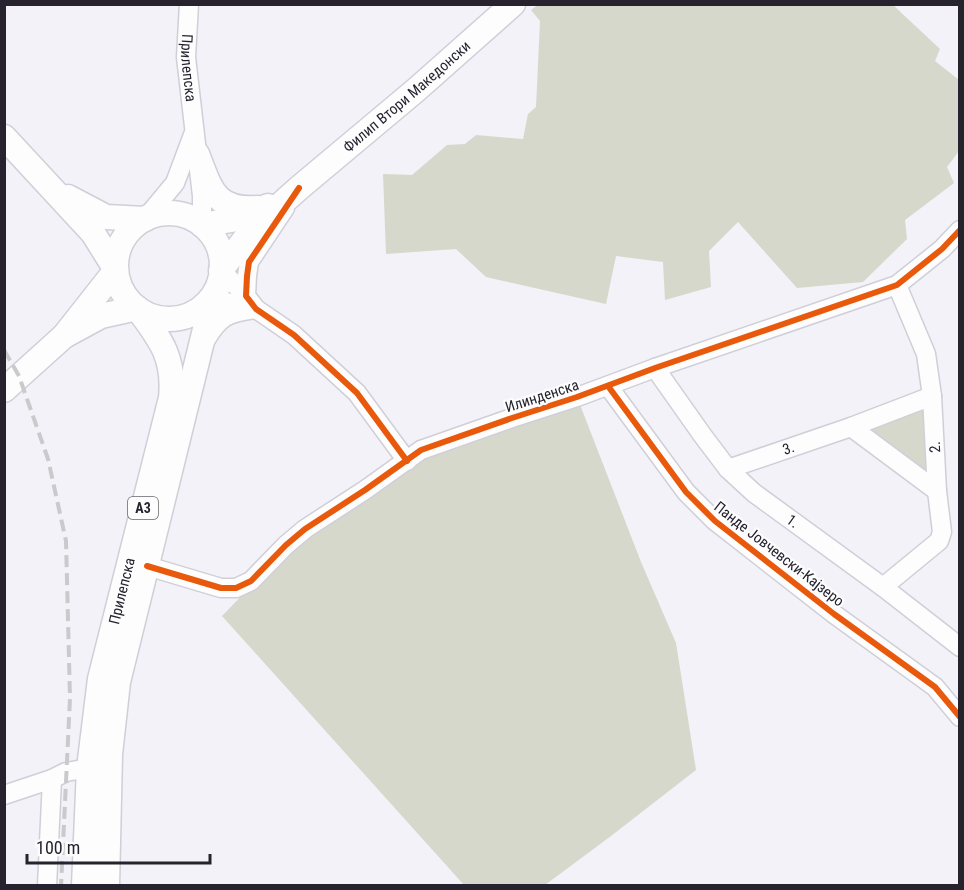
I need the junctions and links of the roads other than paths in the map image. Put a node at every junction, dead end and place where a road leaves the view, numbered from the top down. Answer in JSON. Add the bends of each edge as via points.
{"nodes":[{"id":1,"x":189,"y":4,"type":"edge"},
{"id":2,"x":513,"y":4,"type":"edge"},
{"id":3,"x":4,"y":137,"type":"edge"},
{"id":4,"x":196,"y":144,"type":"junction"},
{"id":5,"x":299,"y":188,"type":"junction"},
{"id":6,"x":55,"y":191,"type":"junction"},
{"id":7,"x":267,"y":207,"type":"junction"},
{"id":8,"x":145,"y":219,"type":"junction"},
{"id":9,"x":202,"y":225,"type":"junction"},
{"id":10,"x":960,"y":230,"type":"edge"},
{"id":11,"x":98,"y":243,"type":"junction"},
{"id":12,"x":116,"y":270,"type":"junction"},
{"id":13,"x":221,"y":270,"type":"junction"},
{"id":14,"x":897,"y":285,"type":"junction"},
{"id":15,"x":99,"y":290,"type":"junction"},
{"id":16,"x":251,"y":302,"type":"junction"},
{"id":17,"x":205,"y":304,"type":"junction"},
{"id":18,"x":126,"y":311,"type":"junction"},
{"id":19,"x":64,"y":336,"type":"junction"},
{"id":20,"x":200,"y":348,"type":"junction"},
{"id":21,"x":655,"y":368,"type":"junction"},
{"id":22,"x":608,"y":386,"type":"junction"},
{"id":23,"x":4,"y":390,"type":"edge"},
{"id":24,"x":932,"y":396,"type":"junction"},
{"id":25,"x":851,"y":427,"type":"junction"},
{"id":26,"x":407,"y":461,"type":"junction"},
{"id":27,"x":728,"y":469,"type":"junction"},
{"id":28,"x":937,"y":491,"type":"junction"},
{"id":29,"x":147,"y":566,"type":"junction"},
{"id":30,"x":883,"y":587,"type":"junction"},
{"id":31,"x":960,"y":647,"type":"edge"},
{"id":32,"x":960,"y":717,"type":"edge"},
{"id":33,"x":89,"y":768,"type":"junction"},
{"id":34,"x":52,"y":779,"type":"junction"},
{"id":35,"x":4,"y":795,"type":"edge"},
{"id":36,"x":47,"y":885,"type":"edge"},
{"id":37,"x":84,"y":885,"type":"edge"},
{"id":38,"x":107,"y":885,"type":"edge"}],
"edges":[{"from":1,"to":4,"type":"street","name":"Прилепска","via":[[186,57]]},
{"from":2,"to":5,"type":"main road","name":"Филип Втори Македонски"},
{"from":3,"to":6,"type":"main road","number":"A3"},
{"from":4,"to":7,"type":"main road","via":[[214,193],[224,202],[234,207]]},
{"from":4,"to":8,"type":"street","name":"Прилепска","via":[[175,183]]},
{"from":4,"to":9,"type":"street","name":"Прилепска"},
{"from":5,"to":7,"type":"main road"},
{"from":5,"to":13,"type":"main road","via":[[251,231]]},
{"from":5,"to":16,"type":"street","via":[[249,262]]},
{"from":6,"to":8,"type":"main road","number":"A3","via":[[106,217]]},
{"from":6,"to":11,"type":"main road","number":"A3"},
{"from":7,"to":9,"type":"main road","via":[[249,217]]},
{"from":8,"to":9,"type":"main road","number":"A3","via":[[175,214]]},
{"from":8,"to":12,"type":"main road","via":[[123,240]]},
{"from":9,"to":13,"type":"main road","via":[[220,253]]},
{"from":10,"to":14,"type":"street","name":"Илинденска"},
{"from":11,"to":12,"type":"main road","number":"A3"},
{"from":11,"to":15,"type":"main road","via":[[103,261]]},
{"from":12,"to":15,"type":"main road"},
{"from":12,"to":18,"type":"main road","number":"A3","via":[[126,298]]},
{"from":13,"to":16,"type":"street"},
{"from":13,"to":17,"type":"main road","number":"A3","via":[[214,295]]},
{"from":14,"to":21,"type":"street","name":"Илинденска"},
{"from":14,"to":24,"type":"street","name":"2.","via":[[926,354]]},
{"from":15,"to":19,"type":"main road"},
{"from":16,"to":17,"type":"street"},
{"from":16,"to":20,"type":"street","via":[[213,327]]},
{"from":16,"to":26,"type":"street","via":[[357,393]]},
{"from":17,"to":18,"type":"main road","via":[[179,318]]},
{"from":17,"to":20,"type":"main road","name":"Прилепска","number":"A3","via":[[207,321]]},
{"from":18,"to":19,"type":"main road","via":[[101,316]]},
{"from":18,"to":33,"type":"main road","name":"Прилепска","number":"A3","via":[[159,338],[168,355],[171,398],[100,679]]},
{"from":19,"to":23,"type":"main road"},
{"from":20,"to":29,"type":"main road","name":"Прилепска","number":"A3"},
{"from":21,"to":22,"type":"street","name":"Илинденска"},
{"from":21,"to":27,"type":"street","name":"1."},
{"from":22,"to":26,"type":"street","name":"Илинденска","via":[[421,450]]},
{"from":22,"to":32,"type":"street","name":"Панде Јовчевски-Кајзеро","via":[[686,492],[715,521],[935,687]]},
{"from":24,"to":25,"type":"street","name":"3."},
{"from":24,"to":28,"type":"street","name":"2."},
{"from":25,"to":27,"type":"street","name":"3."},
{"from":25,"to":28,"type":"street"},
{"from":26,"to":29,"type":"street","name":"Илинденска","via":[[305,530],[251,581],[236,588],[221,588]]},
{"from":27,"to":30,"type":"street","name":"1.","via":[[754,493]]},
{"from":28,"to":30,"type":"street","name":"2.","via":[[942,532],[939,541]]},
{"from":29,"to":38,"type":"main road","name":"Прилепска","number":"A3","via":[[118,682],[110,754]]},
{"from":30,"to":31,"type":"street","name":"1."},
{"from":33,"to":34,"type":"street"},
{"from":33,"to":37,"type":"main road","name":"Прилепска","number":"A3"},
{"from":34,"to":35,"type":"street"},
{"from":34,"to":36,"type":"street"}]}
